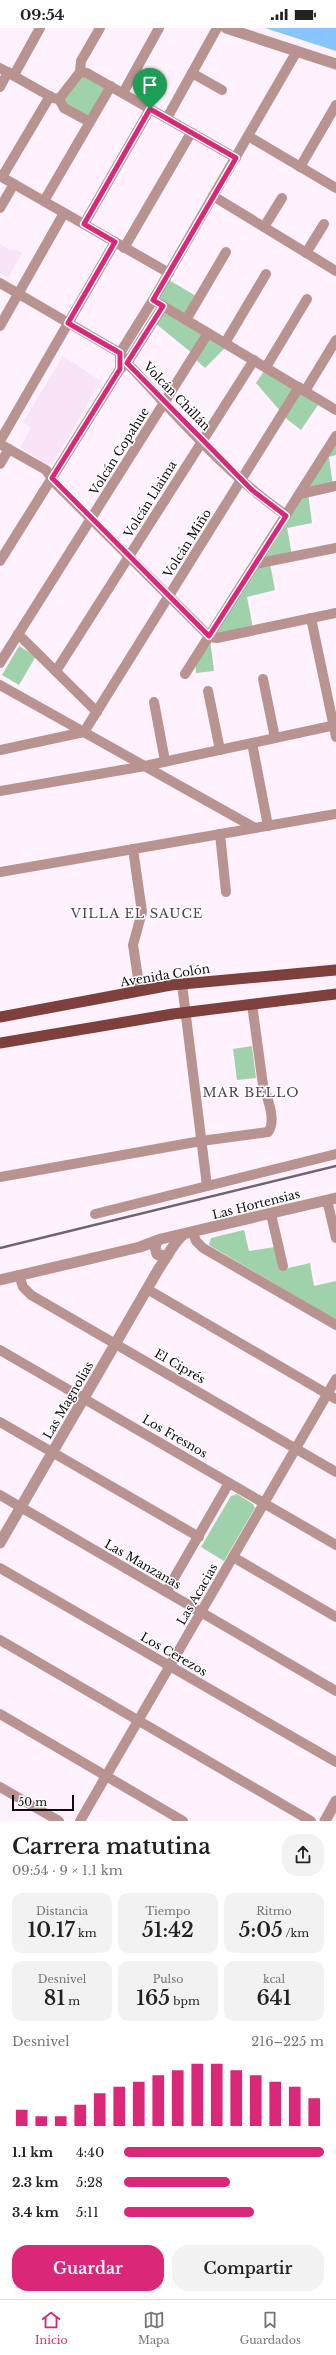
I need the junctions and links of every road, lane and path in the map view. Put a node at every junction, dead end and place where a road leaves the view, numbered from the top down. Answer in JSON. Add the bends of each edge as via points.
{"nodes":[{"id":1,"x":40,"y":28,"type":"edge"},
{"id":2,"x":100,"y":28,"type":"edge"},
{"id":3,"x":160,"y":28,"type":"edge"},
{"id":4,"x":217,"y":28,"type":"edge"},
{"id":5,"x":226,"y":28,"type":"edge"},
{"id":6,"x":297,"y":51,"type":"junction"},
{"id":7,"x":336,"y":64,"type":"edge"},
{"id":8,"x":7,"y":72,"type":"edge"},
{"id":9,"x":80,"y":72,"type":"junction"},
{"id":10,"x":192,"y":73,"type":"junction"},
{"id":11,"x":110,"y":86,"type":"junction"},
{"id":12,"x":0,"y":88,"type":"edge"},
{"id":13,"x":222,"y":90,"type":"dead end"},
{"id":14,"x":123,"y":93,"type":"junction"},
{"id":15,"x":54,"y":98,"type":"junction"},
{"id":16,"x":336,"y":106,"type":"edge"},
{"id":17,"x":150,"y":109,"type":"junction"},
{"id":18,"x":167,"y":118,"type":"junction"},
{"id":19,"x":90,"y":122,"type":"junction"},
{"id":20,"x":191,"y":133,"type":"junction"},
{"id":21,"x":248,"y":136,"type":"junction"},
{"id":22,"x":236,"y":158,"type":"junction"},
{"id":23,"x":300,"y":167,"type":"junction"},
{"id":24,"x":1,"y":177,"type":"edge"},
{"id":25,"x":14,"y":184,"type":"junction"},
{"id":26,"x":336,"y":188,"type":"edge"},
{"id":27,"x":214,"y":196,"type":"junction"},
{"id":28,"x":282,"y":198,"type":"dead end"},
{"id":29,"x":44,"y":201,"type":"junction"},
{"id":30,"x":0,"y":208,"type":"edge"},
{"id":31,"x":64,"y":213,"type":"junction"},
{"id":32,"x":84,"y":224,"type":"junction"},
{"id":33,"x":324,"y":224,"type":"dead end"},
{"id":34,"x":264,"y":227,"type":"junction"},
{"id":35,"x":115,"y":242,"type":"junction"},
{"id":36,"x":124,"y":248,"type":"junction"},
{"id":37,"x":226,"y":252,"type":"dead end"},
{"id":38,"x":306,"y":253,"type":"junction"},
{"id":39,"x":336,"y":271,"type":"edge"},
{"id":40,"x":169,"y":273,"type":"junction"},
{"id":41,"x":266,"y":274,"type":"dead end"},
{"id":42,"x":0,"y":284,"type":"edge"},
{"id":43,"x":18,"y":294,"type":"junction"},
{"id":44,"x":307,"y":299,"type":"dead end"},
{"id":45,"x":153,"y":300,"type":"junction"},
{"id":46,"x":163,"y":306,"type":"junction"},
{"id":47,"x":186,"y":320,"type":"junction"},
{"id":48,"x":68,"y":323,"type":"junction"},
{"id":49,"x":0,"y":326,"type":"edge"},
{"id":50,"x":208,"y":333,"type":"junction"},
{"id":51,"x":336,"y":340,"type":"edge"},
{"id":52,"x":224,"y":343,"type":"junction"},
{"id":53,"x":120,"y":353,"type":"junction"},
{"id":54,"x":254,"y":360,"type":"junction"},
{"id":55,"x":123,"y":366,"type":"junction"},
{"id":56,"x":266,"y":367,"type":"junction"},
{"id":57,"x":302,"y":389,"type":"junction"},
{"id":58,"x":165,"y":402,"type":"junction"},
{"id":59,"x":336,"y":410,"type":"edge"},
{"id":60,"x":336,"y":436,"type":"edge"},
{"id":61,"x":202,"y":441,"type":"junction"},
{"id":62,"x":3,"y":444,"type":"edge"},
{"id":63,"x":0,"y":464,"type":"edge"},
{"id":64,"x":52,"y":478,"type":"junction"},
{"id":65,"x":242,"y":480,"type":"junction"},
{"id":66,"x":336,"y":486,"type":"edge"},
{"id":67,"x":300,"y":494,"type":"junction"},
{"id":68,"x":286,"y":516,"type":"junction"},
{"id":69,"x":91,"y":518,"type":"junction"},
{"id":70,"x":336,"y":548,"type":"edge"},
{"id":71,"x":129,"y":556,"type":"junction"},
{"id":72,"x":0,"y":561,"type":"edge"},
{"id":73,"x":255,"y":564,"type":"junction"},
{"id":74,"x":169,"y":596,"type":"junction"},
{"id":75,"x":336,"y":613,"type":"edge"},
{"id":76,"x":311,"y":618,"type":"junction"},
{"id":77,"x":18,"y":634,"type":"junction"},
{"id":78,"x":209,"y":636,"type":"junction"},
{"id":79,"x":0,"y":663,"type":"edge"},
{"id":80,"x":56,"y":671,"type":"junction"},
{"id":81,"x":185,"y":674,"type":"dead end"},
{"id":82,"x":263,"y":679,"type":"dead end"},
{"id":83,"x":0,"y":685,"type":"edge"},
{"id":84,"x":208,"y":691,"type":"dead end"},
{"id":85,"x":154,"y":702,"type":"dead end"},
{"id":86,"x":97,"y":712,"type":"junction"},
{"id":87,"x":335,"y":726,"type":"edge"},
{"id":88,"x":84,"y":732,"type":"junction"},
{"id":89,"x":336,"y":737,"type":"edge"},
{"id":90,"x":275,"y":738,"type":"junction"},
{"id":91,"x":252,"y":743,"type":"junction"},
{"id":92,"x":0,"y":750,"type":"edge"},
{"id":93,"x":220,"y":750,"type":"junction"},
{"id":94,"x":165,"y":761,"type":"junction"},
{"id":95,"x":144,"y":766,"type":"junction"},
{"id":96,"x":0,"y":791,"type":"edge"},
{"id":97,"x":336,"y":814,"type":"edge"},
{"id":98,"x":268,"y":826,"type":"junction"},
{"id":99,"x":255,"y":828,"type":"junction"},
{"id":100,"x":220,"y":834,"type":"junction"},
{"id":101,"x":133,"y":849,"type":"junction"},
{"id":102,"x":0,"y":872,"type":"edge"},
{"id":103,"x":226,"y":892,"type":"dead end"},
{"id":104,"x":336,"y":970,"type":"edge"},
{"id":105,"x":182,"y":984,"type":"junction"},
{"id":106,"x":140,"y":991,"type":"junction"},
{"id":107,"x":336,"y":994,"type":"edge"},
{"id":108,"x":252,"y":1004,"type":"junction"},
{"id":109,"x":186,"y":1012,"type":"junction"},
{"id":110,"x":0,"y":1017,"type":"edge"},
{"id":111,"x":0,"y":1043,"type":"edge"},
{"id":112,"x":201,"y":1140,"type":"junction"},
{"id":113,"x":336,"y":1154,"type":"edge"},
{"id":114,"x":0,"y":1177,"type":"edge"},
{"id":115,"x":207,"y":1186,"type":"junction"},
{"id":116,"x":332,"y":1199,"type":"edge"},
{"id":117,"x":95,"y":1214,"type":"dead end"},
{"id":118,"x":271,"y":1214,"type":"junction"},
{"id":119,"x":188,"y":1234,"type":"junction"},
{"id":120,"x":336,"y":1238,"type":"edge"},
{"id":121,"x":163,"y":1248,"type":"junction"},
{"id":122,"x":283,"y":1266,"type":"dead end"},
{"id":123,"x":19,"y":1275,"type":"junction"},
{"id":124,"x":0,"y":1280,"type":"edge"},
{"id":125,"x":147,"y":1289,"type":"junction"},
{"id":126,"x":336,"y":1325,"type":"edge"},
{"id":127,"x":116,"y":1343,"type":"junction"},
{"id":128,"x":0,"y":1350,"type":"edge"},
{"id":129,"x":336,"y":1380,"type":"edge"},
{"id":130,"x":332,"y":1396,"type":"edge"},
{"id":131,"x":84,"y":1398,"type":"junction"},
{"id":132,"x":0,"y":1422,"type":"edge"},
{"id":133,"x":296,"y":1448,"type":"junction"},
{"id":134,"x":52,"y":1452,"type":"junction"},
{"id":135,"x":336,"y":1472,"type":"edge"},
{"id":136,"x":230,"y":1484,"type":"junction"},
{"id":137,"x":0,"y":1495,"type":"edge"},
{"id":138,"x":264,"y":1503,"type":"junction"},
{"id":139,"x":20,"y":1507,"type":"junction"},
{"id":140,"x":199,"y":1537,"type":"junction"},
{"id":141,"x":0,"y":1543,"type":"edge"},
{"id":142,"x":336,"y":1545,"type":"edge"},
{"id":143,"x":233,"y":1557,"type":"junction"},
{"id":144,"x":0,"y":1568,"type":"edge"},
{"id":145,"x":166,"y":1592,"type":"junction"},
{"id":146,"x":201,"y":1613,"type":"junction"},
{"id":147,"x":336,"y":1617,"type":"edge"},
{"id":148,"x":0,"y":1640,"type":"edge"},
{"id":149,"x":170,"y":1666,"type":"junction"},
{"id":150,"x":336,"y":1691,"type":"edge"},
{"id":151,"x":0,"y":1714,"type":"edge"},
{"id":152,"x":138,"y":1721,"type":"junction"},
{"id":153,"x":336,"y":1762,"type":"edge"},
{"id":154,"x":106,"y":1776,"type":"junction"},
{"id":155,"x":0,"y":1787,"type":"edge"},
{"id":156,"x":336,"y":1801,"type":"edge"},
{"id":157,"x":59,"y":1821,"type":"edge"},
{"id":158,"x":80,"y":1821,"type":"edge"},
{"id":159,"x":184,"y":1821,"type":"edge"},
{"id":160,"x":311,"y":1821,"type":"edge"},
{"id":161,"x":325,"y":1821,"type":"edge"}],
"edges":[{"from":1,"to":8,"type":"street"},
{"from":2,"to":9,"type":"street","via":[[81,62]]},
{"from":3,"to":14,"type":"street"},
{"from":4,"to":10,"type":"street"},
{"from":5,"to":6,"type":"street"},
{"from":6,"to":7,"type":"street"},
{"from":6,"to":21,"type":"street"},
{"from":8,"to":12,"type":"street"},
{"from":8,"to":15,"type":"street"},
{"from":9,"to":11,"type":"street","via":[[85,72]]},
{"from":9,"to":15,"type":"street"},
{"from":10,"to":13,"type":"street"},
{"from":10,"to":18,"type":"street"},
{"from":11,"to":14,"type":"street"},
{"from":11,"to":19,"type":"street"},
{"from":14,"to":17,"type":"street"},
{"from":15,"to":19,"type":"street","via":[[64,108]]},
{"from":15,"to":24,"type":"street"},
{"from":16,"to":23,"type":"street"},
{"from":17,"to":18,"type":"street"},
{"from":17,"to":32,"type":"street"},
{"from":18,"to":20,"type":"street"},
{"from":19,"to":29,"type":"street"},
{"from":20,"to":22,"type":"street"},
{"from":20,"to":36,"type":"street"},
{"from":21,"to":22,"type":"street"},
{"from":21,"to":23,"type":"street"},
{"from":22,"to":27,"type":"street"},
{"from":23,"to":26,"type":"street"},
{"from":24,"to":25,"type":"street"},
{"from":25,"to":29,"type":"street"},
{"from":25,"to":30,"type":"street"},
{"from":27,"to":34,"type":"street"},
{"from":27,"to":40,"type":"street"},
{"from":28,"to":34,"type":"street"},
{"from":29,"to":31,"type":"street"},
{"from":31,"to":32,"type":"street"},
{"from":31,"to":43,"type":"street"},
{"from":32,"to":35,"type":"street"},
{"from":33,"to":38,"type":"street"},
{"from":34,"to":38,"type":"street"},
{"from":35,"to":36,"type":"street"},
{"from":35,"to":48,"type":"street"},
{"from":36,"to":40,"type":"street"},
{"from":37,"to":47,"type":"street"},
{"from":38,"to":39,"type":"street"},
{"from":40,"to":45,"type":"street"},
{"from":41,"to":52,"type":"street"},
{"from":42,"to":43,"type":"street"},
{"from":43,"to":48,"type":"street"},
{"from":43,"to":49,"type":"street"},
{"from":44,"to":56,"type":"street"},
{"from":45,"to":46,"type":"street"},
{"from":45,"to":53,"type":"street"},
{"from":46,"to":47,"type":"street"},
{"from":46,"to":55,"type":"street"},
{"from":47,"to":50,"type":"street"},
{"from":48,"to":53,"type":"street"},
{"from":48,"to":62,"type":"street"},
{"from":50,"to":52,"type":"street"},
{"from":50,"to":58,"type":"street","name":"Volcán Copahue"},
{"from":51,"to":57,"type":"street","name":"Volcán Miño"},
{"from":52,"to":54,"type":"street"},
{"from":53,"to":55,"type":"street"},
{"from":54,"to":56,"type":"street"},
{"from":54,"to":61,"type":"street","name":"Volcán Llaima"},
{"from":55,"to":58,"type":"street","name":"Volcán Chillán"},
{"from":55,"to":64,"type":"street"},
{"from":56,"to":57,"type":"street"},
{"from":57,"to":59,"type":"street"},
{"from":57,"to":65,"type":"street","name":"Volcán Miño"},
{"from":58,"to":61,"type":"street","name":"Volcán Chillán"},
{"from":58,"to":69,"type":"street","name":"Volcán Copahue"},
{"from":60,"to":67,"type":"street"},
{"from":61,"to":65,"type":"street","name":"Volcán Chillán"},
{"from":61,"to":71,"type":"street","name":"Volcán Llaima"},
{"from":62,"to":63,"type":"street"},
{"from":62,"to":64,"type":"street","via":[[46,470]]},
{"from":64,"to":69,"type":"street"},
{"from":64,"to":72,"type":"street"},
{"from":65,"to":68,"type":"street","name":"Volcán Chillán"},
{"from":65,"to":74,"type":"street","name":"Volcán Miño"},
{"from":66,"to":67,"type":"street"},
{"from":67,"to":68,"type":"street"},
{"from":68,"to":73,"type":"street"},
{"from":69,"to":71,"type":"street"},
{"from":69,"to":77,"type":"street","name":"Volcán Copahue"},
{"from":70,"to":73,"type":"street"},
{"from":71,"to":74,"type":"street"},
{"from":71,"to":80,"type":"street","name":"Volcán Llaima"},
{"from":73,"to":78,"type":"street"},
{"from":74,"to":78,"type":"street"},
{"from":74,"to":86,"type":"street","name":"Volcán Miño"},
{"from":75,"to":76,"type":"street"},
{"from":76,"to":78,"type":"street","via":[[217,638]]},
{"from":76,"to":87,"type":"street"},
{"from":77,"to":79,"type":"street","name":"Volcán Copahue"},
{"from":77,"to":80,"type":"street"},
{"from":78,"to":81,"type":"street"},
{"from":80,"to":86,"type":"street"},
{"from":82,"to":90,"type":"street"},
{"from":83,"to":88,"type":"street"},
{"from":84,"to":93,"type":"street"},
{"from":85,"to":94,"type":"street"},
{"from":86,"to":88,"type":"street","name":"Volcán Miño"},
{"from":87,"to":89,"type":"street"},
{"from":87,"to":90,"type":"street"},
{"from":88,"to":92,"type":"street"},
{"from":88,"to":95,"type":"street"},
{"from":90,"to":91,"type":"street"},
{"from":91,"to":93,"type":"street"},
{"from":91,"to":98,"type":"street"},
{"from":93,"to":94,"type":"street"},
{"from":94,"to":95,"type":"street"},
{"from":95,"to":96,"type":"street"},
{"from":95,"to":99,"type":"street"},
{"from":97,"to":98,"type":"street"},
{"from":98,"to":99,"type":"street"},
{"from":99,"to":100,"type":"street"},
{"from":100,"to":101,"type":"street"},
{"from":100,"to":103,"type":"street"},
{"from":101,"to":102,"type":"street"},
{"from":101,"to":106,"type":"street","via":[[142,912],[133,945]]},
{"from":104,"to":105,"type":"main road","name":"Avenida Colón"},
{"from":105,"to":106,"type":"main road","name":"Avenida Colón"},
{"from":105,"to":109,"type":"street"},
{"from":106,"to":110,"type":"main road","name":"Avenida Colón"},
{"from":107,"to":108,"type":"main road"},
{"from":108,"to":109,"type":"main road"},
{"from":108,"to":112,"type":"street","via":[[263,1085],[268,1097],[270,1129],[264,1133]]},
{"from":109,"to":111,"type":"main road"},
{"from":109,"to":112,"type":"street"},
{"from":112,"to":114,"type":"street"},
{"from":112,"to":115,"type":"street"},
{"from":113,"to":115,"type":"street"},
{"from":115,"to":117,"type":"street"},
{"from":116,"to":118,"type":"street","name":"Las Hortensias"},
{"from":116,"to":120,"type":"street"},
{"from":118,"to":119,"type":"street","name":"Las Hortensias"},
{"from":118,"to":122,"type":"street"},
{"from":119,"to":121,"type":"street","name":"Las Hortensias"},
{"from":119,"to":126,"type":"street","via":[[203,1248]]},
{"from":121,"to":123,"type":"street","name":"Las Hortensias","via":[[140,1247]]},
{"from":121,"to":125,"type":"street","name":"Las Magnolias","via":[[158,1270]]},
{"from":123,"to":124,"type":"street","name":"Las Hortensias"},
{"from":123,"to":127,"type":"street","name":"El Ciprés","via":[[28,1293]]},
{"from":125,"to":127,"type":"street","name":"Las Magnolias"},
{"from":125,"to":130,"type":"street"},
{"from":127,"to":131,"type":"street","name":"Las Magnolias"},
{"from":127,"to":133,"type":"street","name":"El Ciprés"},
{"from":128,"to":131,"type":"street","name":"Los Fresnos"},
{"from":129,"to":130,"type":"street","name":"Las Acacias"},
{"from":130,"to":133,"type":"street","name":"Las Acacias"},
{"from":131,"to":134,"type":"street","name":"Las Magnolias"},
{"from":131,"to":136,"type":"street","name":"Los Fresnos"},
{"from":132,"to":134,"type":"street"},
{"from":133,"to":135,"type":"street","name":"El Ciprés"},
{"from":133,"to":138,"type":"street","name":"Las Acacias"},
{"from":134,"to":139,"type":"street","name":"Las Magnolias"},
{"from":134,"to":140,"type":"street"},
{"from":136,"to":138,"type":"street","name":"Los Fresnos"},
{"from":136,"to":140,"type":"street"},
{"from":137,"to":139,"type":"street","name":"Las Manzanas"},
{"from":138,"to":142,"type":"street","name":"Los Fresnos"},
{"from":138,"to":143,"type":"street","name":"Las Acacias"},
{"from":139,"to":141,"type":"street","name":"Las Magnolias"},
{"from":139,"to":145,"type":"street","name":"Las Manzanas"},
{"from":140,"to":145,"type":"street"},
{"from":143,"to":146,"type":"street","name":"Las Acacias"},
{"from":143,"to":147,"type":"street"},
{"from":144,"to":149,"type":"street","name":"Los Cerezos"},
{"from":145,"to":146,"type":"street","name":"Las Manzanas"},
{"from":146,"to":149,"type":"street","name":"Las Acacias"},
{"from":146,"to":150,"type":"street","name":"Las Manzanas"},
{"from":148,"to":152,"type":"street"},
{"from":149,"to":152,"type":"street","name":"Las Acacias"},
{"from":149,"to":153,"type":"street","name":"Los Cerezos"},
{"from":151,"to":154,"type":"street"},
{"from":152,"to":154,"type":"street","name":"Las Acacias"},
{"from":152,"to":160,"type":"street"},
{"from":154,"to":158,"type":"street","name":"Las Acacias"},
{"from":154,"to":159,"type":"street"},
{"from":155,"to":157,"type":"street"},
{"from":156,"to":161,"type":"street"}]}
